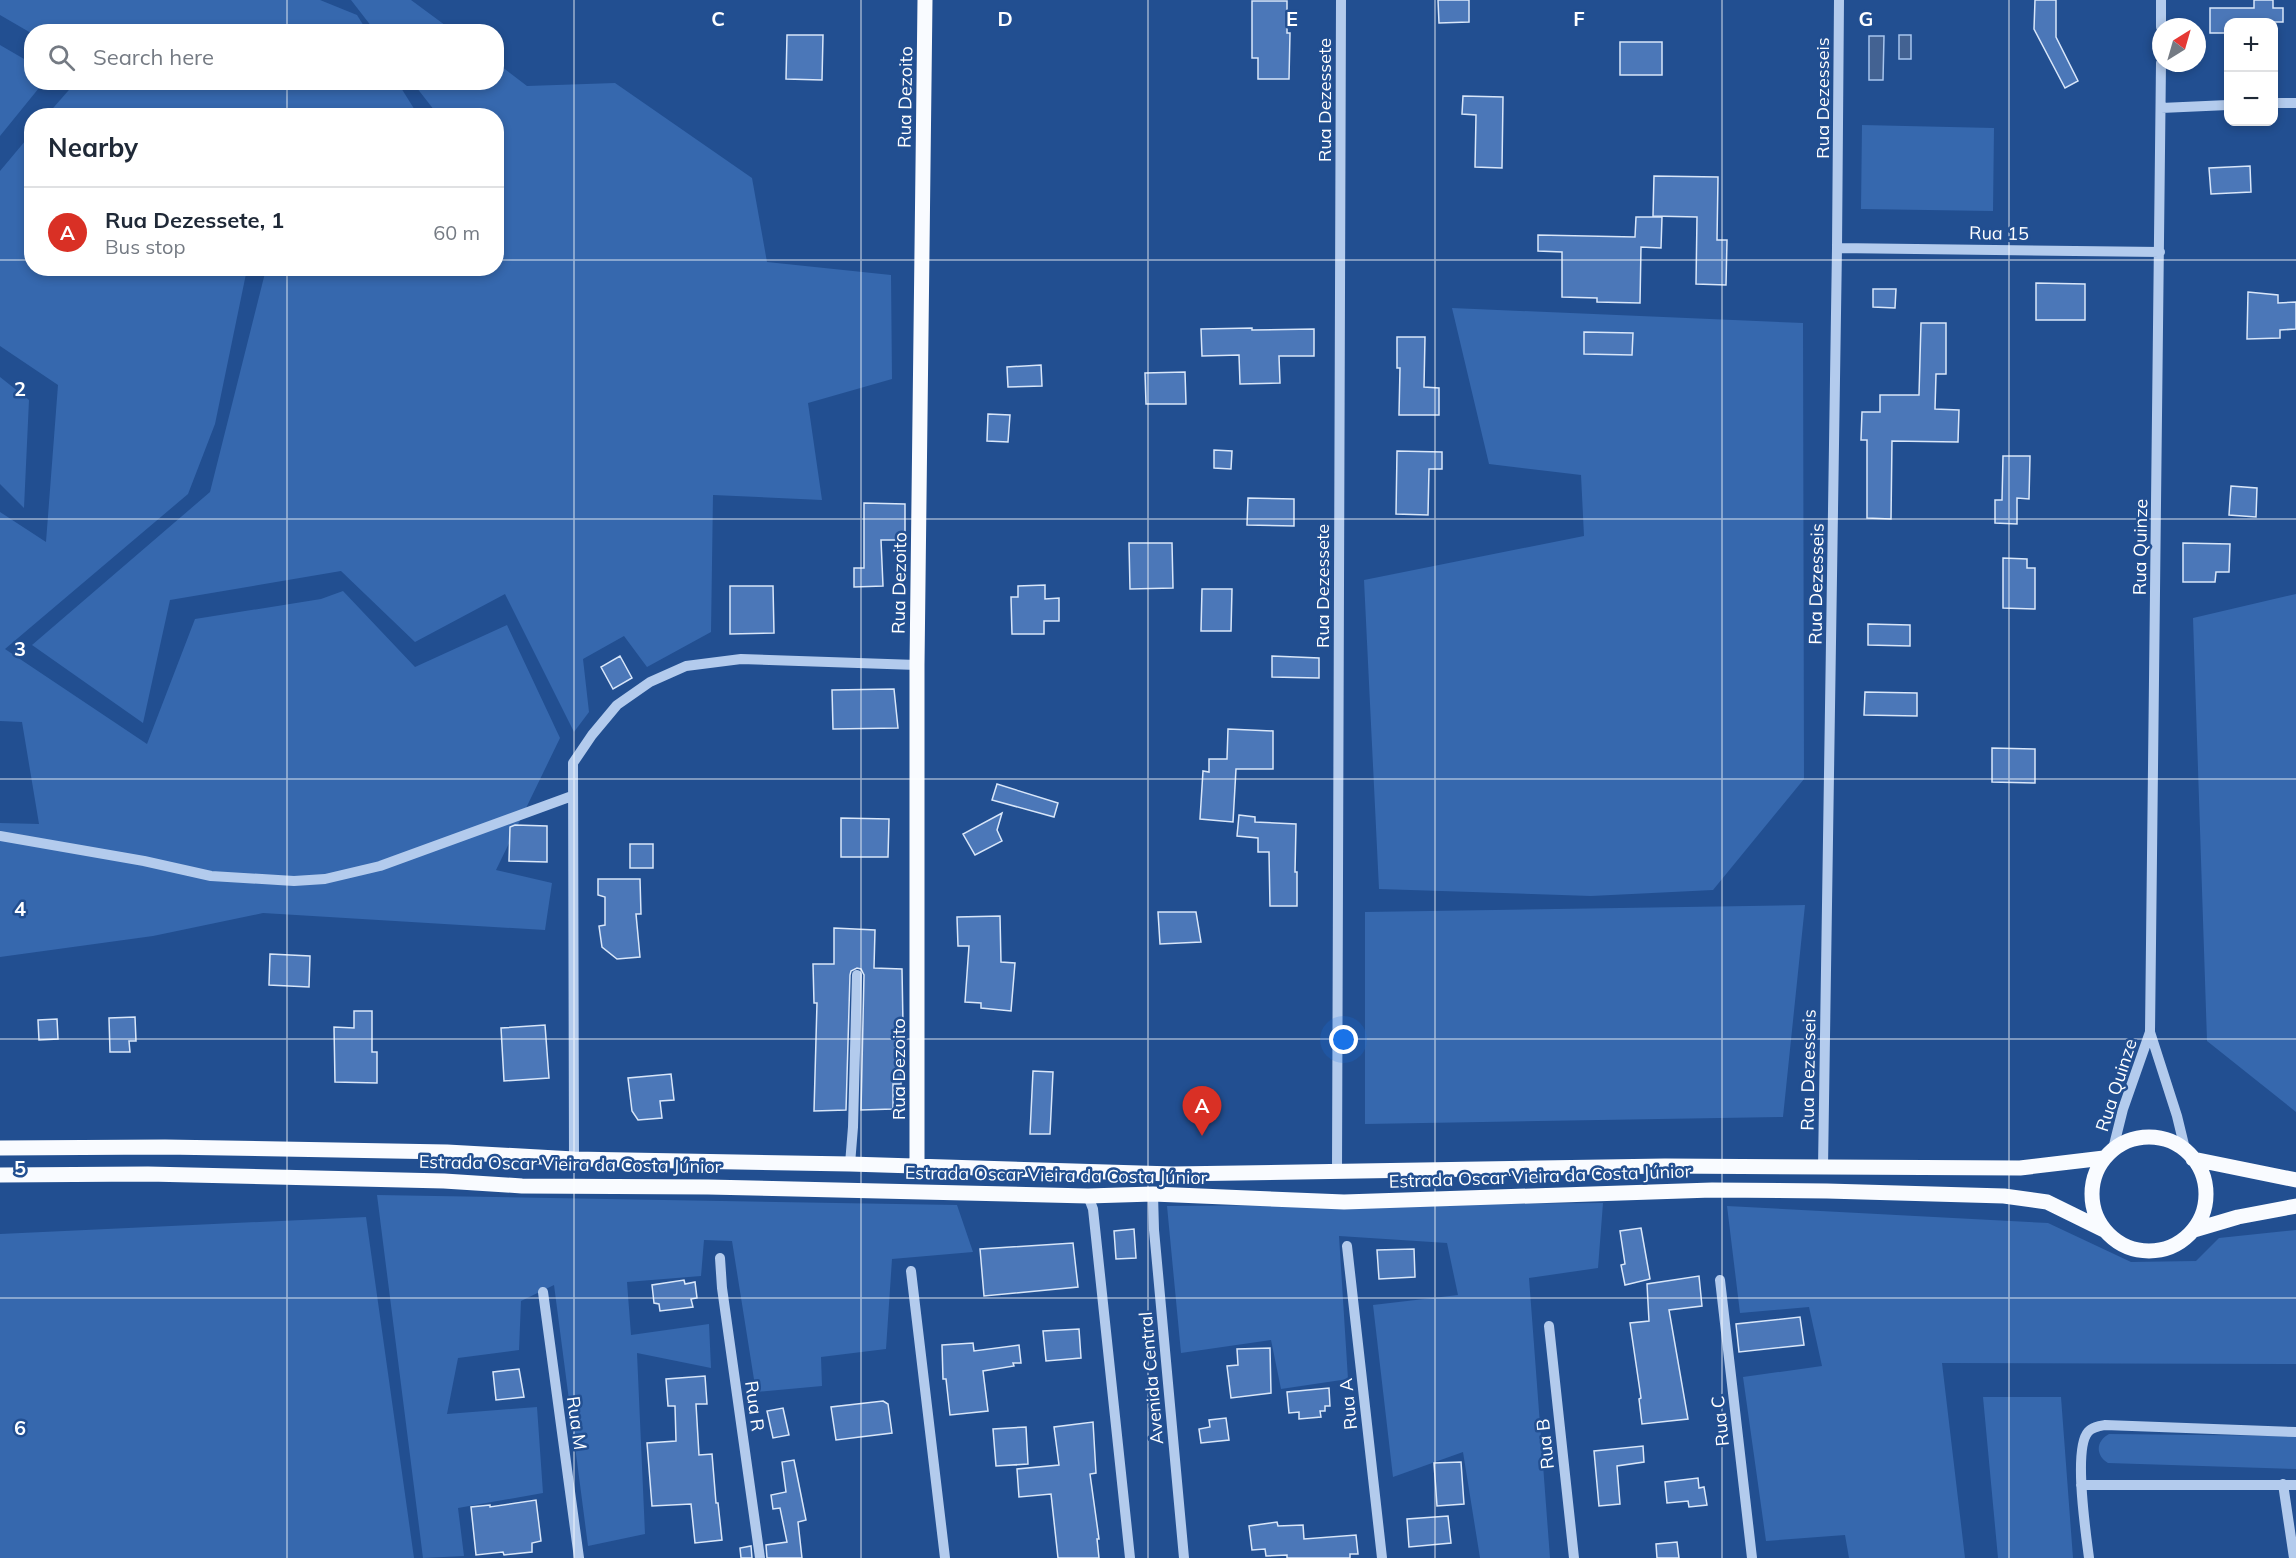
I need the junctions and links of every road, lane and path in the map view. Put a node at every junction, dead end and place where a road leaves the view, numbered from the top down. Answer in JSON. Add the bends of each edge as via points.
{"nodes":[{"id":1,"x":925,"y":0,"type":"edge"},
{"id":2,"x":1341,"y":0,"type":"edge"},
{"id":3,"x":1839,"y":0,"type":"edge"},
{"id":4,"x":2162,"y":0,"type":"edge"},
{"id":5,"x":2161,"y":18,"type":"edge"},
{"id":6,"x":2161,"y":72,"type":"edge"},
{"id":7,"x":2296,"y":102,"type":"edge"},
{"id":8,"x":2278,"y":104,"type":"edge"},
{"id":9,"x":2224,"y":105,"type":"edge"},
{"id":10,"x":2161,"y":108,"type":"junction"},
{"id":11,"x":1837,"y":248,"type":"junction"},
{"id":12,"x":2160,"y":252,"type":"junction"},
{"id":13,"x":917,"y":665,"type":"junction"},
{"id":14,"x":572,"y":796,"type":"junction"},
{"id":15,"x":0,"y":836,"type":"edge"},
{"id":16,"x":857,"y":975,"type":"dead end"},
{"id":17,"x":2150,"y":1032,"type":"junction"},
{"id":18,"x":0,"y":1148,"type":"edge"},
{"id":19,"x":2108,"y":1154,"type":"junction"},
{"id":20,"x":2189,"y":1154,"type":"junction"},
{"id":21,"x":574,"y":1159,"type":"junction"},
{"id":22,"x":850,"y":1164,"type":"junction"},
{"id":23,"x":917,"y":1167,"type":"junction"},
{"id":24,"x":1823,"y":1168,"type":"junction"},
{"id":25,"x":1337,"y":1172,"type":"junction"},
{"id":26,"x":0,"y":1175,"type":"edge"},
{"id":27,"x":2296,"y":1180,"type":"edge"},
{"id":28,"x":1154,"y":1194,"type":"junction"},
{"id":29,"x":1088,"y":1196,"type":"junction"},
{"id":30,"x":2296,"y":1206,"type":"edge"},
{"id":31,"x":2104,"y":1230,"type":"junction"},
{"id":32,"x":2194,"y":1230,"type":"junction"},
{"id":33,"x":1347,"y":1246,"type":"dead end"},
{"id":34,"x":720,"y":1258,"type":"dead end"},
{"id":35,"x":910,"y":1271,"type":"dead end"},
{"id":36,"x":1720,"y":1280,"type":"dead end"},
{"id":37,"x":543,"y":1292,"type":"dead end"},
{"id":38,"x":1549,"y":1326,"type":"dead end"},
{"id":39,"x":2296,"y":1432,"type":"edge"},
{"id":40,"x":2081,"y":1485,"type":"junction"},
{"id":41,"x":2283,"y":1485,"type":"junction"},
{"id":42,"x":2296,"y":1485,"type":"edge"},
{"id":43,"x":579,"y":1558,"type":"edge"},
{"id":44,"x":760,"y":1558,"type":"edge"},
{"id":45,"x":945,"y":1558,"type":"edge"},
{"id":46,"x":1130,"y":1558,"type":"edge"},
{"id":47,"x":1184,"y":1558,"type":"edge"},
{"id":48,"x":1382,"y":1558,"type":"edge"},
{"id":49,"x":1574,"y":1558,"type":"edge"},
{"id":50,"x":1752,"y":1558,"type":"edge"},
{"id":51,"x":2089,"y":1558,"type":"edge"},
{"id":52,"x":2294,"y":1558,"type":"edge"}],
"edges":[{"from":1,"to":13,"type":"main road","name":"Rua Dezoito"},
{"from":2,"to":25,"type":"street","name":"Rua Dezessete"},
{"from":3,"to":11,"type":"street","name":"Rua Dezesseis"},
{"from":4,"to":5,"type":"street"},
{"from":6,"to":10,"type":"street","name":"Rua Quinze"},
{"from":7,"to":8,"type":"street"},
{"from":9,"to":10,"type":"street"},
{"from":10,"to":12,"type":"street","name":"Rua Quinze"},
{"from":11,"to":12,"type":"street","name":"Rua 15"},
{"from":11,"to":24,"type":"street","name":"Rua Dezesseis"},
{"from":12,"to":17,"type":"street","name":"Rua Quinze"},
{"from":13,"to":14,"type":"street","via":[[741,659],[686,666],[650,682],[617,705],[573,763]]},
{"from":13,"to":23,"type":"main road","name":"Rua Dezoito"},
{"from":14,"to":15,"type":"street","via":[[380,866],[325,879],[212,876]]},
{"from":14,"to":21,"type":"street"},
{"from":16,"to":22,"type":"street"},
{"from":17,"to":19,"type":"street","name":"Rua Quinze"},
{"from":17,"to":20,"type":"street","name":"Rua Quinze"},
{"from":18,"to":21,"type":"main road","name":"Estrada Oscar Vieira da Costa Júnior","via":[[447,1152]]},
{"from":19,"to":20,"type":"main road","via":[[2136,1138],[2149,1137],[2161,1138]]},
{"from":19,"to":24,"type":"main road","name":"Estrada Oscar Vieira da Costa Júnior","via":[[2020,1168]]},
{"from":19,"to":31,"type":"main road","via":[[2093,1181],[2091,1194]]},
{"from":20,"to":27,"type":"main road"},
{"from":20,"to":32,"type":"main road","via":[[2201,1169],[2206,1194],[2205,1207]]},
{"from":21,"to":22,"type":"main road","name":"Estrada Oscar Vieira da Costa Júnior"},
{"from":22,"to":23,"type":"main road","name":"Estrada Oscar Vieira da Costa Júnior"},
{"from":23,"to":25,"type":"main road","name":"Estrada Oscar Vieira da Costa Júnior","via":[[1173,1174]]},
{"from":24,"to":25,"type":"main road","name":"Estrada Oscar Vieira da Costa Júnior","via":[[1665,1166]]},
{"from":26,"to":29,"type":"main road","name":"Estrada Oscar Vieira da Costa Júnior","via":[[147,1174],[488,1185]]},
{"from":28,"to":29,"type":"main road","name":"Estrada Oscar Vieira da Costa Júnior"},
{"from":28,"to":31,"type":"main road","name":"Estrada Oscar Vieira da Costa Júnior","via":[[1344,1202],[1712,1190],[2004,1196],[2047,1202]]},
{"from":28,"to":47,"type":"street","name":"Avenida Central"},
{"from":29,"to":46,"type":"street","via":[[1094,1209]]},
{"from":30,"to":32,"type":"main road","via":[[2238,1216]]},
{"from":31,"to":32,"type":"main road","via":[[2124,1246],[2149,1251],[2174,1246]]},
{"from":33,"to":48,"type":"street","name":"Rua A"},
{"from":34,"to":44,"type":"street","name":"Rua R"},
{"from":35,"to":45,"type":"street"},
{"from":36,"to":50,"type":"street","name":"Rua C"},
{"from":37,"to":43,"type":"street","name":"Rua M"},
{"from":38,"to":49,"type":"street","name":"Rua B"},
{"from":39,"to":40,"type":"street","via":[[2096,1427],[2088,1431],[2083,1442]]},
{"from":40,"to":41,"type":"street"},
{"from":40,"to":51,"type":"street"},
{"from":41,"to":42,"type":"street"},
{"from":41,"to":52,"type":"street"}]}
